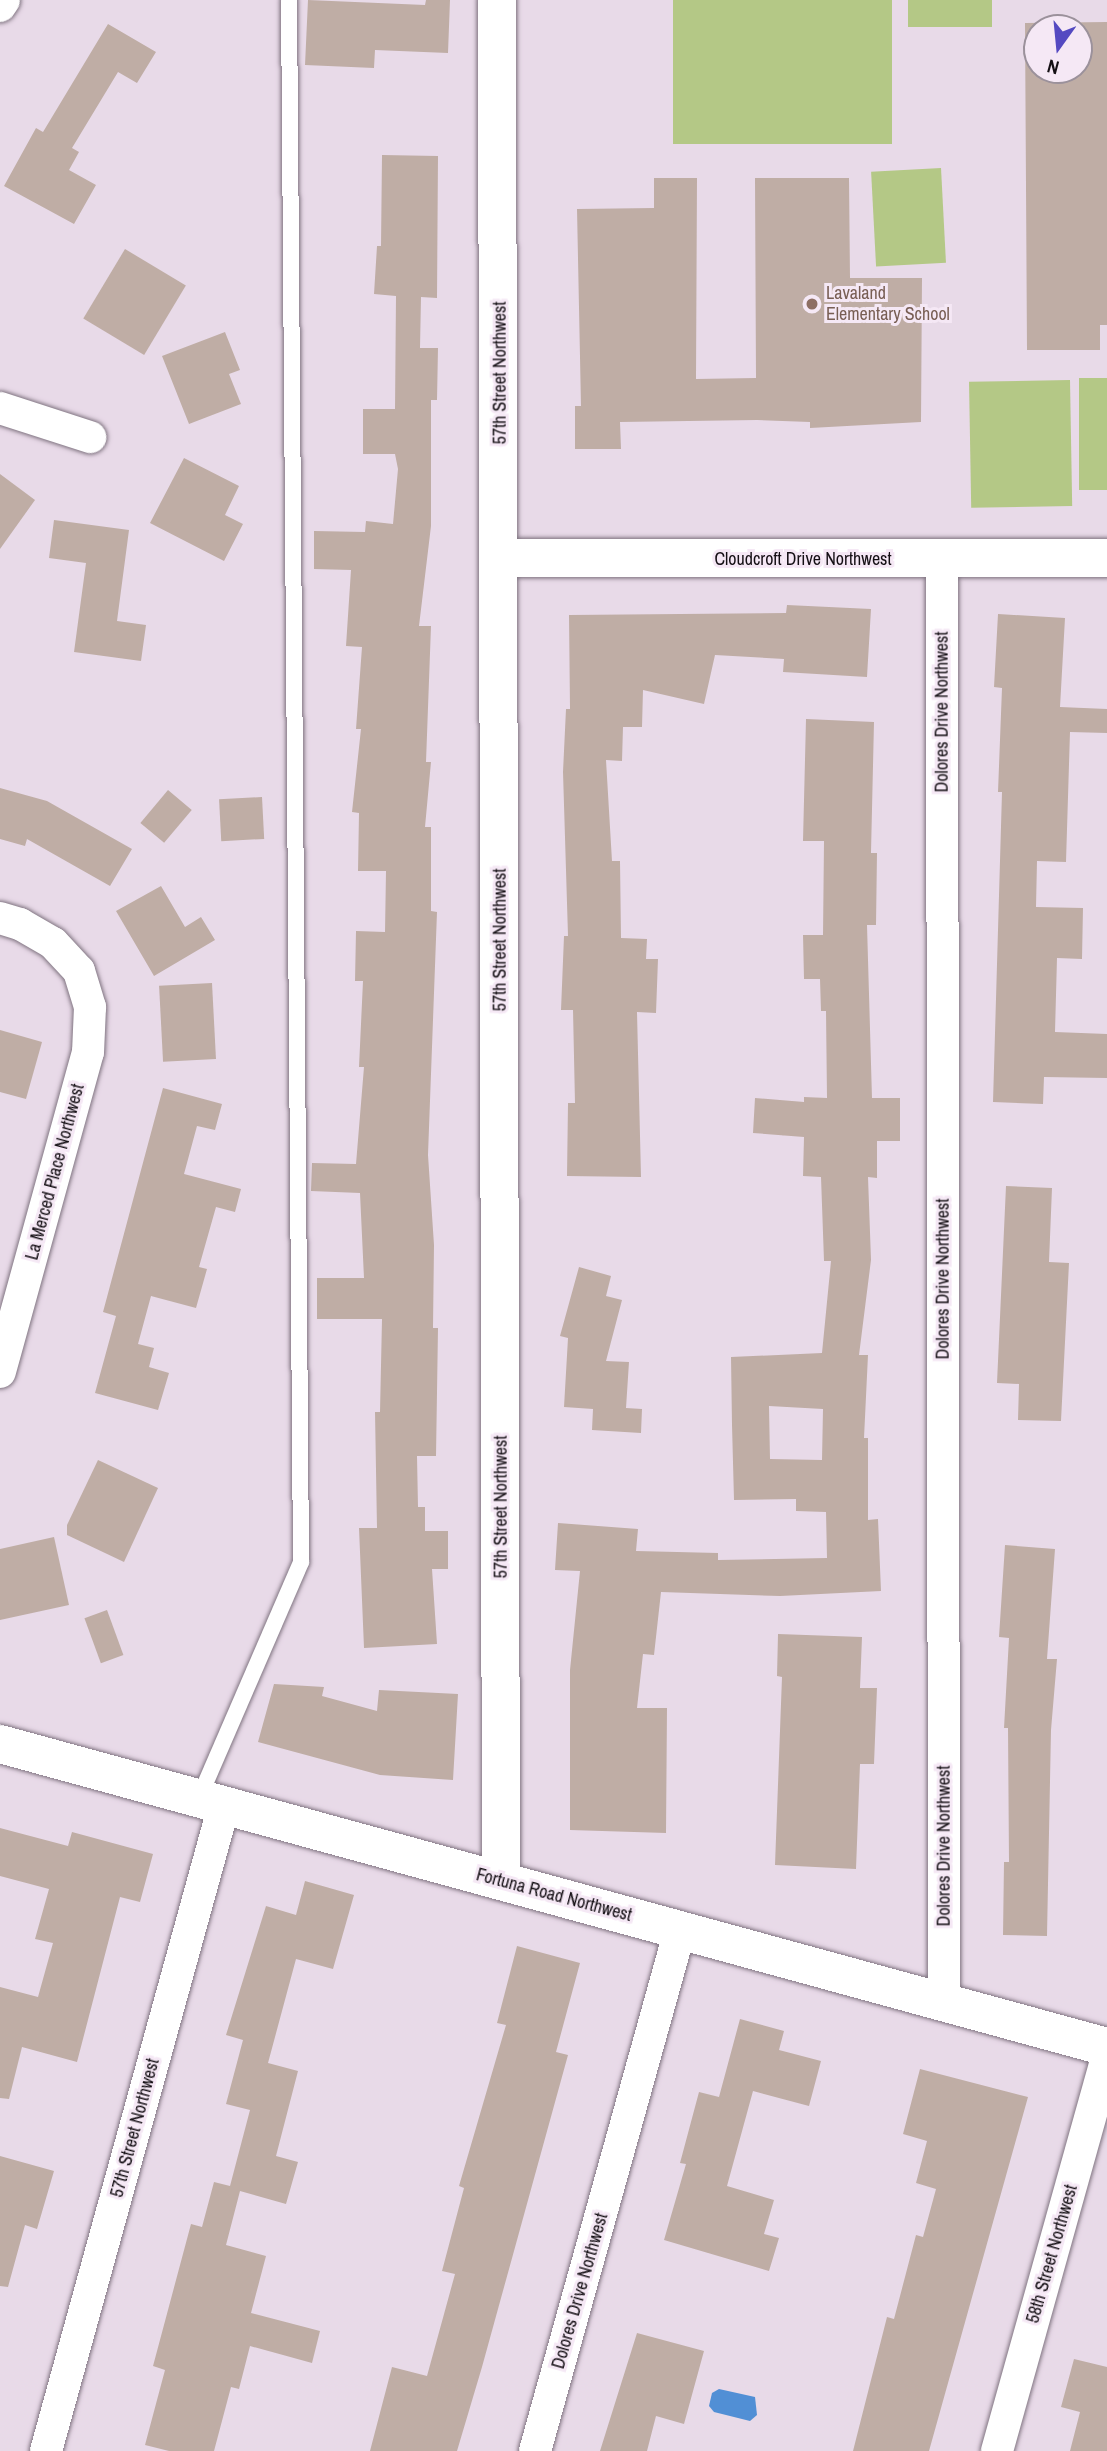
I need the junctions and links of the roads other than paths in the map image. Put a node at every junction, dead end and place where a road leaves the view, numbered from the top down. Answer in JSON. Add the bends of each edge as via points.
{"nodes":[{"id":1,"x":4,"y":0,"type":"edge"},
{"id":2,"x":289,"y":0,"type":"edge"},
{"id":3,"x":496,"y":0,"type":"edge"},
{"id":4,"x":0,"y":6,"type":"edge"},
{"id":5,"x":0,"y":408,"type":"edge"},
{"id":6,"x":90,"y":437,"type":"dead end"},
{"id":7,"x":499,"y":558,"type":"junction"},
{"id":8,"x":1107,"y":558,"type":"edge"},
{"id":9,"x":942,"y":559,"type":"junction"},
{"id":10,"x":0,"y":918,"type":"edge"},
{"id":11,"x":0,"y":1372,"type":"edge"},
{"id":12,"x":0,"y":1744,"type":"edge"},
{"id":13,"x":212,"y":1802,"type":"junction"},
{"id":14,"x":502,"y":1880,"type":"junction"},
{"id":15,"x":680,"y":1930,"type":"junction"},
{"id":16,"x":944,"y":2000,"type":"junction"},
{"id":17,"x":1107,"y":2047,"type":"edge"},
{"id":18,"x":1107,"y":2056,"type":"edge"},
{"id":19,"x":46,"y":2451,"type":"edge"},
{"id":20,"x":535,"y":2451,"type":"edge"},
{"id":21,"x":996,"y":2451,"type":"edge"}],
"edges":[{"from":1,"to":4,"type":"street"},
{"from":2,"to":13,"type":"lane","via":[[301,1562]]},
{"from":3,"to":7,"type":"street","name":"57th Street Northwest"},
{"from":5,"to":6,"type":"street"},
{"from":7,"to":9,"type":"street","name":"Cloudcroft Drive Northwest"},
{"from":7,"to":14,"type":"street","name":"57th Street Northwest"},
{"from":8,"to":9,"type":"street","name":"Cloudcroft Drive Northwest"},
{"from":9,"to":16,"type":"street","name":"Dolores Drive Northwest"},
{"from":10,"to":11,"type":"street","name":"La Merced Place Northwest","via":[[20,923],[53,943],[79,971],[90,1007],[88,1052]]},
{"from":12,"to":13,"type":"street","name":"Fortuna Road Northwest"},
{"from":13,"to":14,"type":"street","name":"Fortuna Road Northwest"},
{"from":13,"to":19,"type":"street","name":"57th Street Northwest"},
{"from":14,"to":15,"type":"street","name":"Fortuna Road Northwest"},
{"from":15,"to":16,"type":"street","name":"Fortuna Road Northwest"},
{"from":15,"to":20,"type":"street","name":"Dolores Drive Northwest"},
{"from":16,"to":17,"type":"street","name":"Fortuna Road Northwest"},
{"from":18,"to":21,"type":"street","name":"58th Street Northwest"}]}
